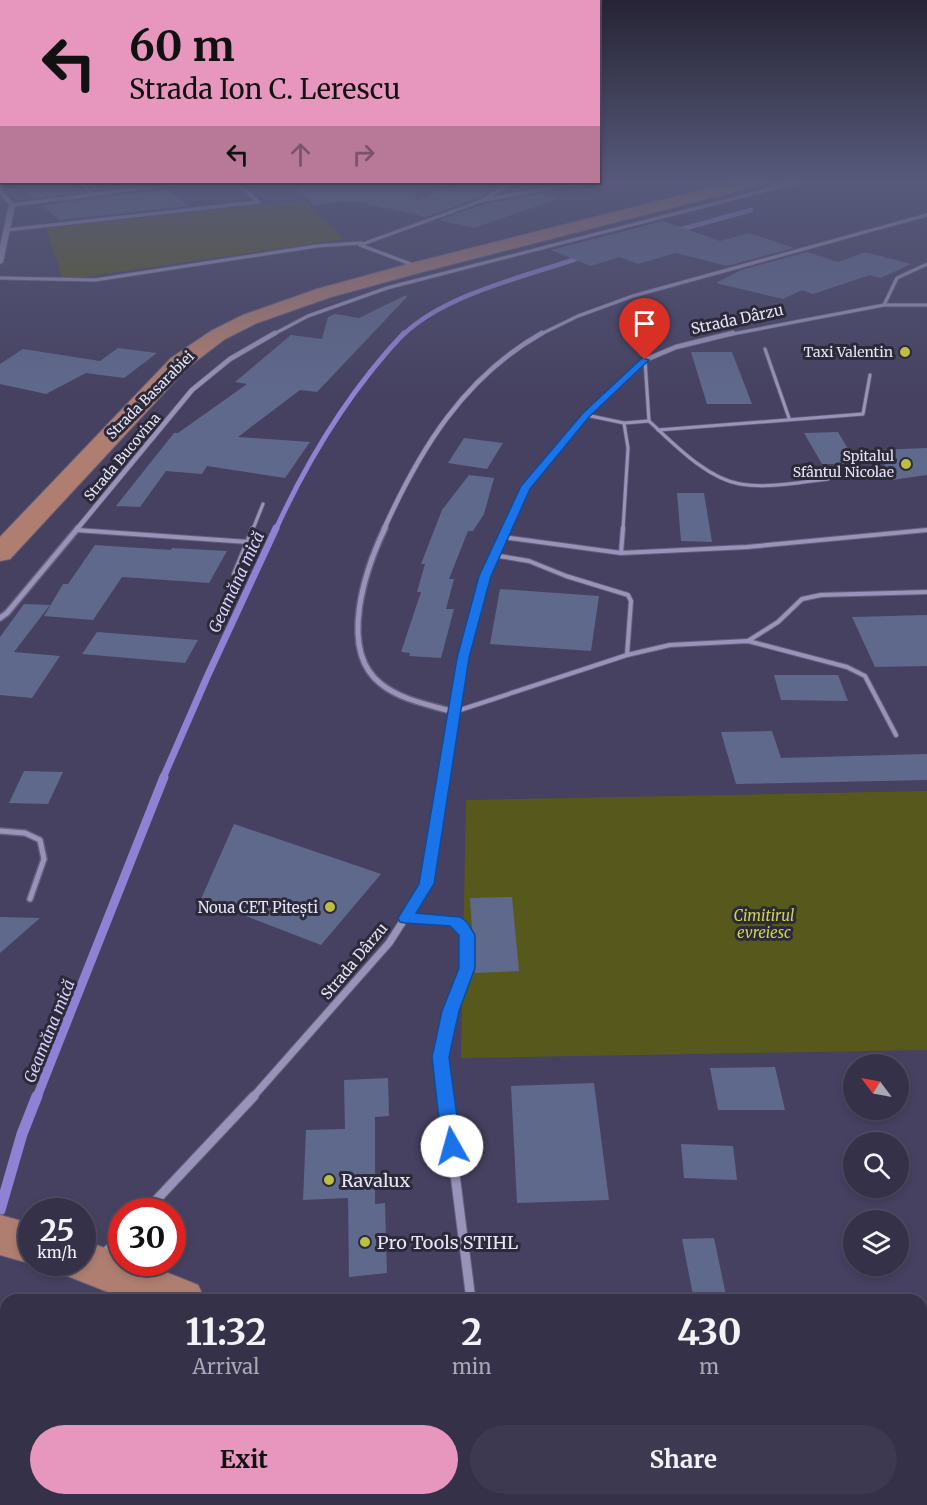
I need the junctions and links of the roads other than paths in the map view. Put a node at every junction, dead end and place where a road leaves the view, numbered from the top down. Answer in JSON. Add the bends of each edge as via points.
{"nodes":[{"id":1,"x":276,"y":252,"type":"edge"},
{"id":2,"x":375,"y":252,"type":"edge"},
{"id":3,"x":496,"y":252,"type":"edge"},
{"id":4,"x":499,"y":252,"type":"edge"},
{"id":5,"x":793,"y":252,"type":"edge"},
{"id":6,"x":927,"y":264,"type":"edge"},
{"id":7,"x":418,"y":267,"type":"junction"},
{"id":8,"x":0,"y":278,"type":"edge"},
{"id":9,"x":884,"y":305,"type":"junction"},
{"id":10,"x":927,"y":305,"type":"edge"},
{"id":11,"x":765,"y":349,"type":"dead end"},
{"id":12,"x":645,"y":360,"type":"junction"},
{"id":13,"x":870,"y":375,"type":"dead end"},
{"id":14,"x":586,"y":415,"type":"junction"},
{"id":15,"x":789,"y":418,"type":"junction"},
{"id":16,"x":648,"y":421,"type":"junction"},
{"id":17,"x":624,"y":423,"type":"junction"},
{"id":18,"x":658,"y":430,"type":"junction"},
{"id":19,"x":828,"y":479,"type":"dead end"},
{"id":20,"x":263,"y":504,"type":"dead end"},
{"id":21,"x":76,"y":530,"type":"junction"},
{"id":22,"x":927,"y":530,"type":"edge"},
{"id":23,"x":503,"y":537,"type":"junction"},
{"id":24,"x":248,"y":542,"type":"junction"},
{"id":25,"x":0,"y":553,"type":"edge"},
{"id":26,"x":621,"y":553,"type":"junction"},
{"id":27,"x":493,"y":555,"type":"junction"},
{"id":28,"x":234,"y":574,"type":"dead end"},
{"id":29,"x":927,"y":592,"type":"edge"},
{"id":30,"x":0,"y":618,"type":"edge"},
{"id":31,"x":748,"y":641,"type":"junction"},
{"id":32,"x":627,"y":655,"type":"junction"},
{"id":33,"x":454,"y":712,"type":"junction"},
{"id":34,"x":896,"y":735,"type":"dead end"},
{"id":35,"x":0,"y":831,"type":"edge"},
{"id":36,"x":30,"y":898,"type":"dead end"},
{"id":37,"x":405,"y":918,"type":"junction"},
{"id":38,"x":158,"y":1198,"type":"edge"},
{"id":39,"x":100,"y":1253,"type":"edge"},
{"id":40,"x":156,"y":1293,"type":"edge"},
{"id":41,"x":470,"y":1294,"type":"edge"}],
"edges":[{"from":1,"to":8,"type":"street","via":[[95,280]]},
{"from":2,"to":7,"type":"street"},
{"from":3,"to":7,"type":"main road","name":"Strada Basarabiei"},
{"from":4,"to":21,"type":"street","name":"Strada Bucovina","via":[[344,302],[299,320],[230,359],[192,390]]},
{"from":5,"to":33,"type":"street","via":[[636,296],[574,318],[504,357],[440,422],[410,474],[370,562],[361,598],[360,635],[364,658],[376,680],[409,699]]},
{"from":6,"to":9,"type":"street","via":[[897,278]]},
{"from":7,"to":25,"type":"main road","name":"Strada Basarabiei","via":[[285,305],[242,323],[196,350],[159,382]]},
{"from":9,"to":10,"type":"street","name":"Strada Dârzu"},
{"from":9,"to":12,"type":"street","name":"Strada Dârzu","via":[[734,333],[676,347]]},
{"from":11,"to":15,"type":"lane"},
{"from":12,"to":14,"type":"street","name":"Strada Dârzu"},
{"from":12,"to":16,"type":"lane"},
{"from":13,"to":15,"type":"lane","via":[[863,414]]},
{"from":14,"to":17,"type":"lane"},
{"from":14,"to":23,"type":"street","name":"Strada Dârzu","via":[[525,488]]},
{"from":15,"to":18,"type":"lane"},
{"from":16,"to":17,"type":"lane"},
{"from":16,"to":18,"type":"lane"},
{"from":17,"to":26,"type":"lane","via":[[628,448]]},
{"from":18,"to":19,"type":"lane","via":[[719,477],[738,484]]},
{"from":20,"to":24,"type":"lane"},
{"from":21,"to":24,"type":"lane"},
{"from":21,"to":30,"type":"street","name":"Strada Bucovina"},
{"from":22,"to":26,"type":"lane"},
{"from":23,"to":26,"type":"lane"},
{"from":23,"to":27,"type":"street","name":"Strada Dârzu"},
{"from":24,"to":28,"type":"lane"},
{"from":27,"to":32,"type":"lane","via":[[529,561],[628,595],[632,601]]},
{"from":27,"to":33,"type":"street","name":"Strada Dârzu","via":[[463,658]]},
{"from":29,"to":31,"type":"lane","via":[[802,599],[778,622]]},
{"from":31,"to":32,"type":"lane","via":[[670,645]]},
{"from":31,"to":34,"type":"lane","via":[[847,667],[865,676]]},
{"from":32,"to":33,"type":"lane"},
{"from":33,"to":37,"type":"street","name":"Strada Dârzu","via":[[427,884]]},
{"from":35,"to":36,"type":"lane","via":[[26,833],[40,840],[44,859]]},
{"from":37,"to":38,"type":"street","name":"Strada Dârzu","via":[[389,943],[267,1082]]},
{"from":37,"to":41,"type":"street","via":[[454,921],[467,935],[467,968],[450,1011],[440,1057]]},
{"from":39,"to":40,"type":"main road"}]}
